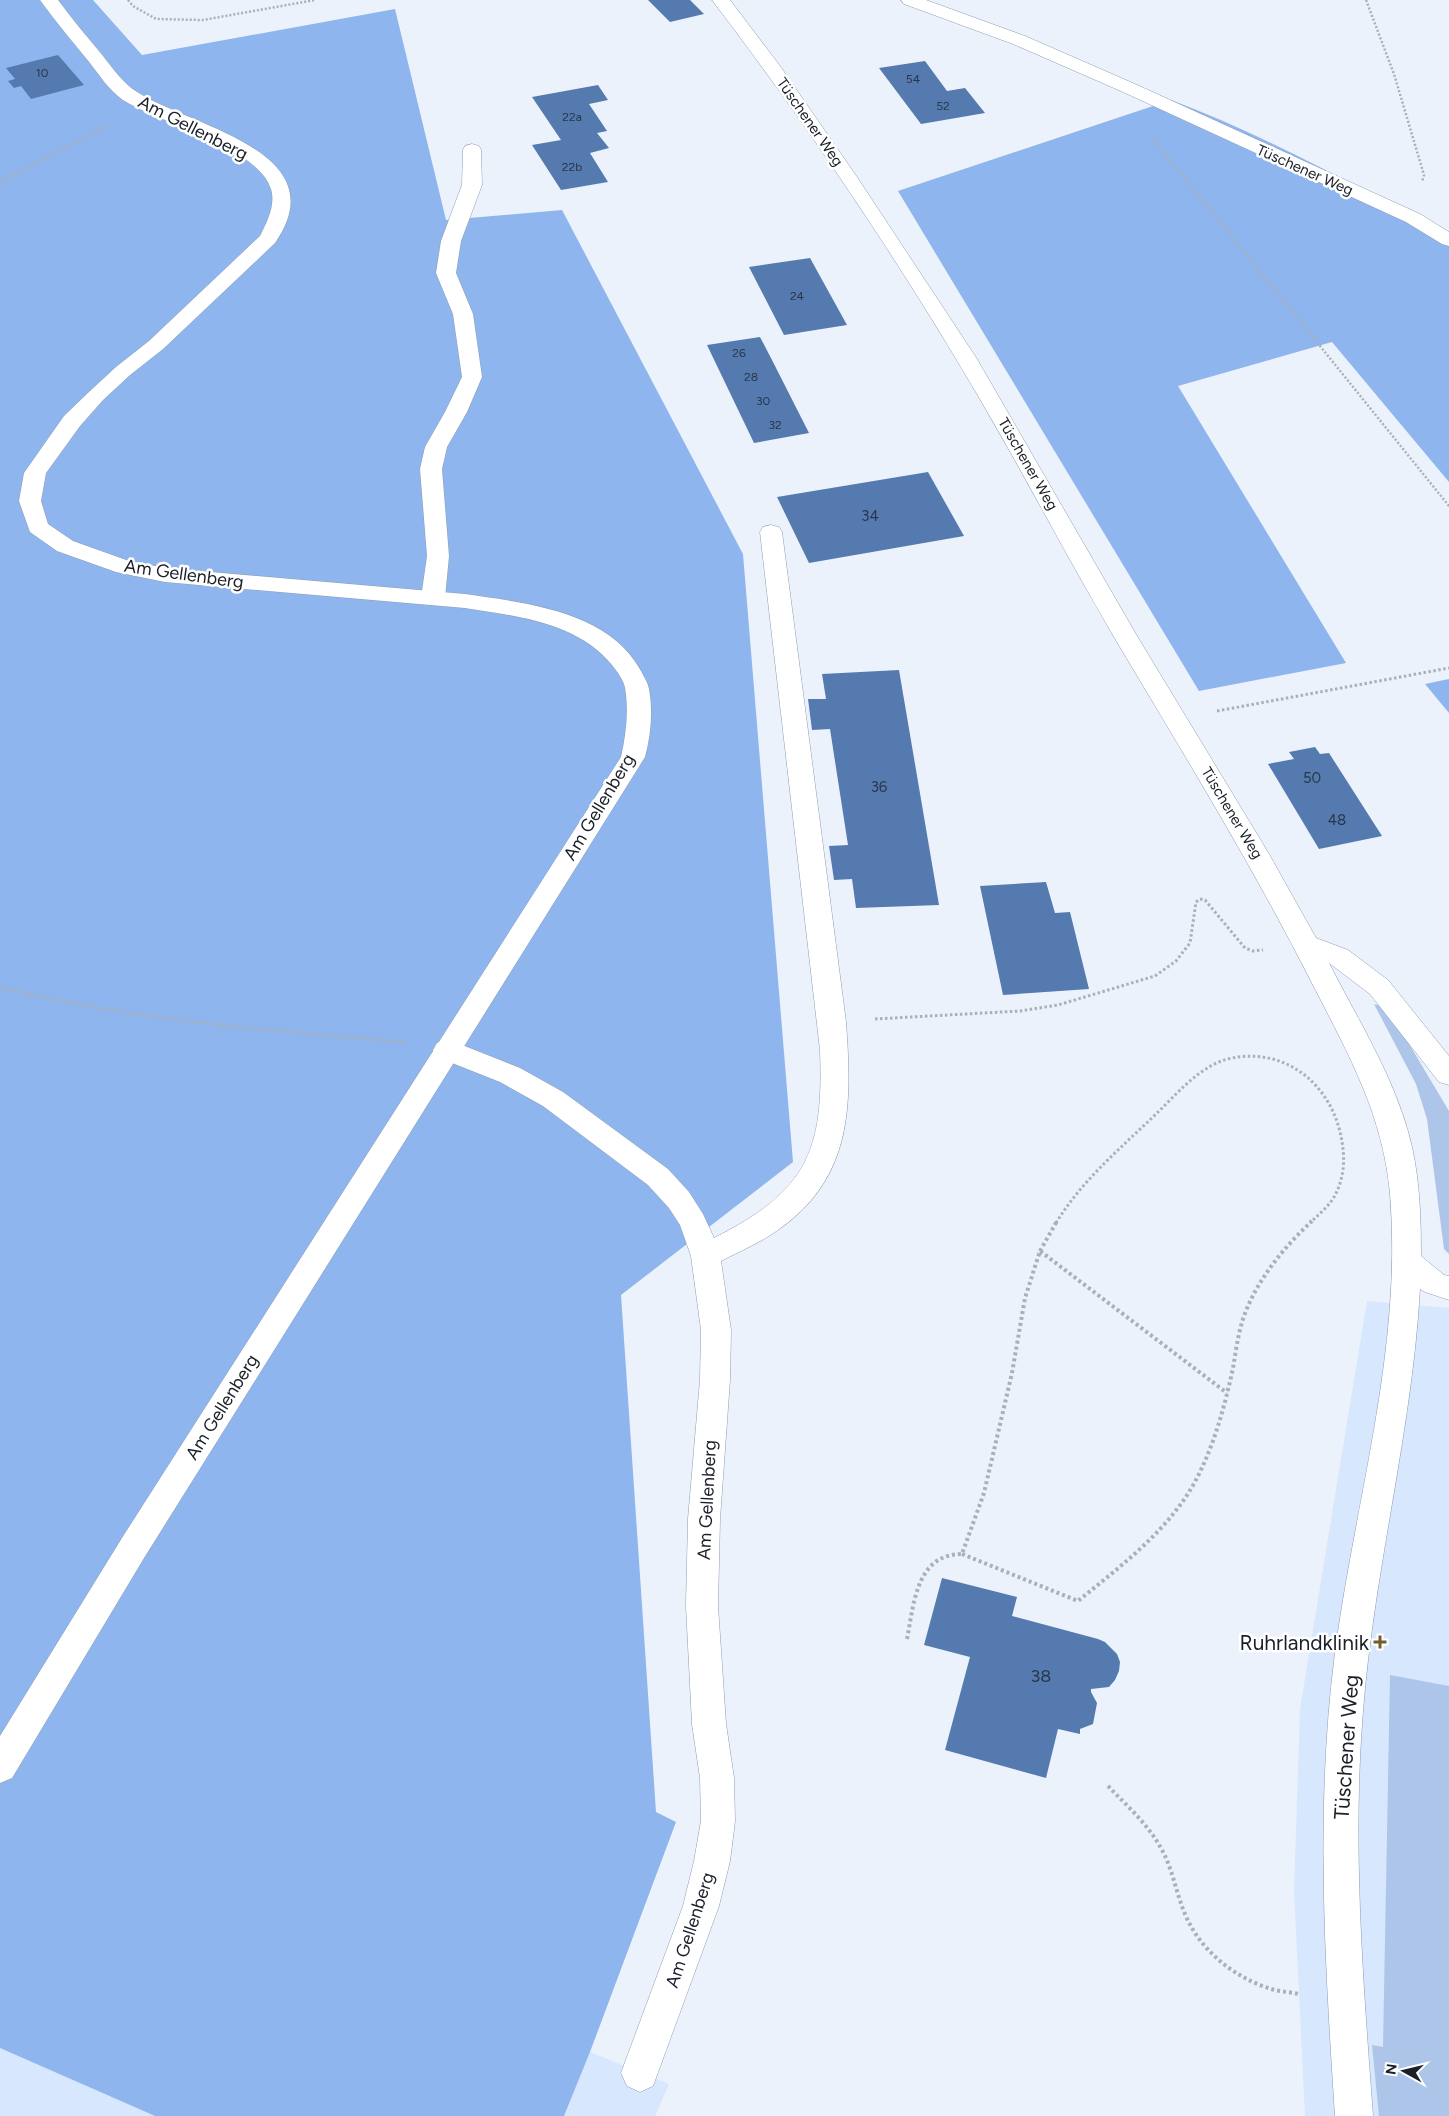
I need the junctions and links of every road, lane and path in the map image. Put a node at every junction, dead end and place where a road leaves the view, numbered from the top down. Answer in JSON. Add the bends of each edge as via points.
{"nodes":[{"id":1,"x":49,"y":0,"type":"edge"},
{"id":2,"x":128,"y":0,"type":"edge"},
{"id":3,"x":316,"y":0,"type":"edge"},
{"id":4,"x":721,"y":0,"type":"edge"},
{"id":5,"x":910,"y":0,"type":"edge"},
{"id":6,"x":1366,"y":0,"type":"edge"},
{"id":7,"x":1129,"y":88,"type":"junction"},
{"id":8,"x":142,"y":103,"type":"junction"},
{"id":9,"x":472,"y":150,"type":"dead end"},
{"id":10,"x":0,"y":182,"type":"edge"},
{"id":11,"x":1413,"y":218,"type":"junction"},
{"id":12,"x":1449,"y":240,"type":"edge"},
{"id":13,"x":1449,"y":506,"type":"edge"},
{"id":14,"x":771,"y":532,"type":"dead end"},
{"id":15,"x":433,"y":598,"type":"junction"},
{"id":16,"x":1449,"y":668,"type":"edge"},
{"id":17,"x":1209,"y":712,"type":"dead end"},
{"id":18,"x":1307,"y":945,"type":"junction"},
{"id":19,"x":1269,"y":949,"type":"dead end"},
{"id":20,"x":0,"y":987,"type":"edge"},
{"id":21,"x":832,"y":1022,"type":"junction"},
{"id":22,"x":447,"y":1050,"type":"junction"},
{"id":23,"x":1449,"y":1075,"type":"edge"},
{"id":24,"x":1040,"y":1252,"type":"junction"},
{"id":25,"x":706,"y":1256,"type":"junction"},
{"id":26,"x":1406,"y":1261,"type":"junction"},
{"id":27,"x":1449,"y":1288,"type":"edge"},
{"id":28,"x":1227,"y":1393,"type":"junction"},
{"id":29,"x":962,"y":1554,"type":"junction"},
{"id":30,"x":907,"y":1639,"type":"dead end"},
{"id":31,"x":0,"y":1767,"type":"edge"},
{"id":32,"x":1108,"y":1786,"type":"dead end"},
{"id":33,"x":1302,"y":1994,"type":"dead end"},
{"id":34,"x":640,"y":2073,"type":"dead end"},
{"id":35,"x":1354,"y":2116,"type":"edge"}],
"edges":[{"from":1,"to":8,"type":"street","name":"Am Gellenberg","via":[[114,82]]},
{"from":2,"to":3,"type":"path","via":[[156,20],[203,20]]},
{"from":4,"to":18,"type":"street","name":"Tüschener Weg","via":[[780,78],[924,291],[1010,431],[1122,631],[1254,849]]},
{"from":5,"to":7,"type":"street","name":"Tüschener Weg","via":[[1019,40]]},
{"from":6,"to":11,"type":"path","via":[[1394,74],[1424,175]]},
{"from":7,"to":11,"type":"street","name":"Tüschener Weg"},
{"from":7,"to":13,"type":"path","via":[[1129,107],[1137,119]]},
{"from":8,"to":10,"type":"path","via":[[113,123]]},
{"from":8,"to":15,"type":"street","name":"Am Gellenberg","via":[[234,146],[272,173],[280,188],[277,221],[268,239],[247,260],[72,421],[35,473],[30,502],[38,526],[65,546],[124,568]]},
{"from":9,"to":15,"type":"street","via":[[472,184],[451,242],[446,273],[463,314],[472,377],[436,447],[431,469],[438,556]]},
{"from":11,"to":12,"type":"street","name":"Tüschener Weg"},
{"from":14,"to":21,"type":"street"},
{"from":15,"to":22,"type":"street","name":"Am Gellenberg","via":[[511,608],[586,630],[612,649],[626,666],[636,686],[639,706],[639,732],[632,757]]},
{"from":16,"to":17,"type":"path"},
{"from":18,"to":23,"type":"street","via":[[1338,957],[1379,986]]},
{"from":18,"to":26,"type":"street","name":"Tüschener Weg","via":[[1373,1076],[1396,1138],[1402,1170]]},
{"from":19,"to":21,"type":"path","via":[[1253,951],[1245,948],[1205,900],[1200,899],[1195,906],[1190,943],[1176,961],[1156,976],[1058,1004],[1020,1011]]},
{"from":20,"to":22,"type":"path","via":[[125,1014],[430,1044]]},
{"from":21,"to":25,"type":"street","via":[[836,1095],[833,1123],[818,1167],[791,1204],[774,1218]]},
{"from":22,"to":25,"type":"street","name":"Am Gellenberg","via":[[510,1075],[552,1099],[658,1178],[680,1200],[693,1222]]},
{"from":22,"to":31,"type":"street","name":"Am Gellenberg","via":[[138,1540]]},
{"from":24,"to":28,"type":"path"},
{"from":24,"to":28,"type":"path","via":[[1064,1210],[1094,1174],[1176,1095],[1214,1064],[1229,1059],[1261,1058],[1285,1064],[1314,1081],[1325,1094],[1337,1120],[1343,1150],[1337,1192],[1330,1204],[1280,1255],[1248,1306]]},
{"from":24,"to":29,"type":"path","via":[[1025,1298],[1012,1373],[984,1493]]},
{"from":25,"to":34,"type":"street","name":"Am Gellenberg","via":[[716,1330],[702,1606],[718,1821],[701,1906]]},
{"from":26,"to":27,"type":"street","via":[[1435,1284]]},
{"from":26,"to":35,"type":"street","name":"Tüschener Weg","via":[[1406,1317],[1400,1364],[1353,1648],[1346,1712],[1340,1840],[1341,1915]]},
{"from":28,"to":29,"type":"path","via":[[1213,1443],[1188,1493],[1128,1558],[1078,1602]]},
{"from":29,"to":30,"type":"path","via":[[944,1555],[922,1578]]},
{"from":32,"to":33,"type":"path","via":[[1162,1850],[1188,1922],[1202,1942],[1219,1960],[1250,1980],[1273,1989]]}]}
